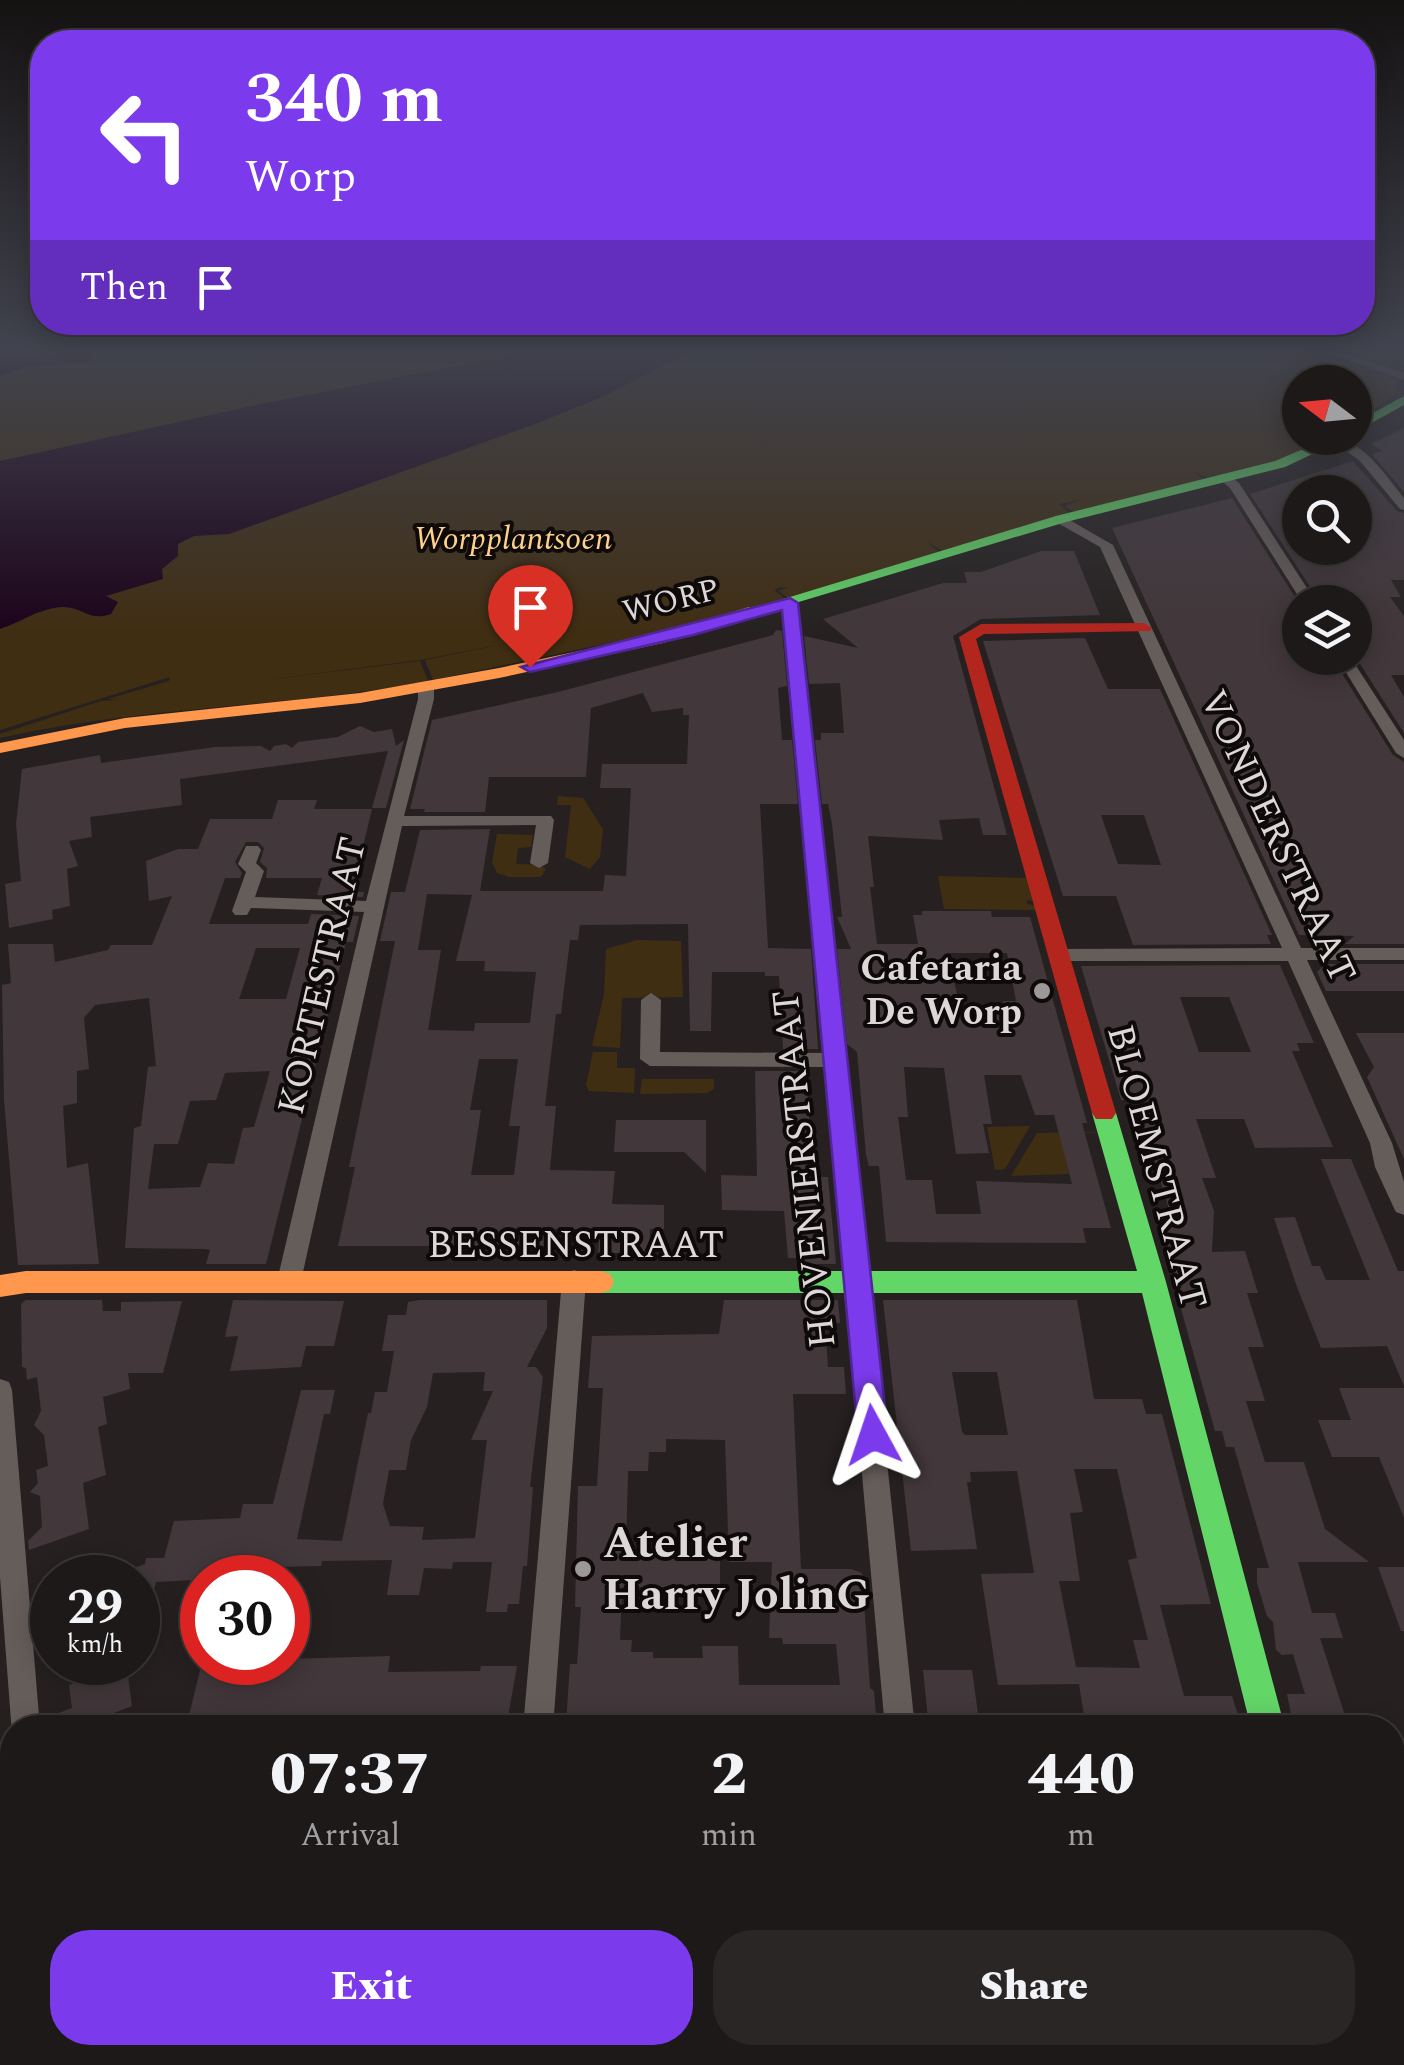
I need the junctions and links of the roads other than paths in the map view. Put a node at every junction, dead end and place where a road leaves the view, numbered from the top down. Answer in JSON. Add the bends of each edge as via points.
{"nodes":[{"id":1,"x":1303,"y":455,"type":"edge"},
{"id":2,"x":1361,"y":455,"type":"edge"},
{"id":3,"x":1224,"y":478,"type":"junction"},
{"id":4,"x":1404,"y":506,"type":"edge"},
{"id":5,"x":1061,"y":520,"type":"junction"},
{"id":6,"x":1298,"y":585,"type":"edge"},
{"id":7,"x":790,"y":603,"type":"junction"},
{"id":8,"x":1144,"y":628,"type":"junction"},
{"id":9,"x":1355,"y":675,"type":"edge"},
{"id":10,"x":426,"y":687,"type":"junction"},
{"id":11,"x":0,"y":748,"type":"edge"},
{"id":12,"x":1404,"y":753,"type":"edge"},
{"id":13,"x":395,"y":821,"type":"junction"},
{"id":14,"x":252,"y":850,"type":"dead end"},
{"id":15,"x":539,"y":863,"type":"dead end"},
{"id":16,"x":374,"y":906,"type":"junction"},
{"id":17,"x":1296,"y":954,"type":"junction"},
{"id":18,"x":1404,"y":954,"type":"edge"},
{"id":19,"x":1061,"y":955,"type":"junction"},
{"id":20,"x":651,"y":1000,"type":"dead end"},
{"id":21,"x":836,"y":1060,"type":"junction"},
{"id":22,"x":1404,"y":1206,"type":"edge"},
{"id":23,"x":574,"y":1280,"type":"junction"},
{"id":24,"x":288,"y":1281,"type":"junction"},
{"id":25,"x":859,"y":1282,"type":"junction"},
{"id":26,"x":1152,"y":1282,"type":"junction"},
{"id":27,"x":0,"y":1286,"type":"edge"},
{"id":28,"x":0,"y":1390,"type":"edge"},
{"id":29,"x":24,"y":1715,"type":"edge"},
{"id":30,"x":539,"y":1715,"type":"edge"},
{"id":31,"x":899,"y":1715,"type":"edge"},
{"id":32,"x":1265,"y":1715,"type":"edge"}],
"edges":[{"from":1,"to":3,"type":"street","name":"WORP"},
{"from":2,"to":4,"type":"street"},
{"from":3,"to":5,"type":"street","name":"WORP"},
{"from":3,"to":6,"type":"street"},
{"from":5,"to":7,"type":"street","name":"WORP"},
{"from":5,"to":8,"type":"street","name":"VONDERSTRAAT","via":[[1106,545]]},
{"from":7,"to":10,"type":"street","name":"WORP","via":[[646,642]]},
{"from":7,"to":21,"type":"street","name":"HOVENIERSTRAAT"},
{"from":8,"to":17,"type":"street","name":"VONDERSTRAAT"},
{"from":8,"to":19,"type":"street","name":"BLOEMSTRAAT","via":[[972,631],[967,638]]},
{"from":9,"to":12,"type":"street"},
{"from":10,"to":11,"type":"street","name":"WORP","via":[[106,726]]},
{"from":10,"to":13,"type":"street","name":"KORTESTRAAT"},
{"from":13,"to":15,"type":"street","via":[[545,820]]},
{"from":13,"to":16,"type":"street","name":"KORTESTRAAT"},
{"from":14,"to":16,"type":"street","via":[[247,864],[255,871],[242,908]]},
{"from":16,"to":24,"type":"street","name":"KORTESTRAAT"},
{"from":17,"to":18,"type":"street"},
{"from":17,"to":19,"type":"street"},
{"from":17,"to":22,"type":"street","name":"VONDERSTRAAT"},
{"from":19,"to":26,"type":"street","name":"BLOEMSTRAAT"},
{"from":20,"to":21,"type":"street","via":[[650,1059]]},
{"from":21,"to":25,"type":"street","name":"HOVENIERSTRAAT"},
{"from":23,"to":24,"type":"street","name":"BESSENSTRAAT"},
{"from":23,"to":25,"type":"street","name":"BESSENSTRAAT"},
{"from":23,"to":30,"type":"street"},
{"from":24,"to":27,"type":"street","name":"BESSENSTRAAT"},
{"from":25,"to":26,"type":"street","name":"BESSENSTRAAT"},
{"from":25,"to":31,"type":"street","name":"HOVENIERSTRAAT"},
{"from":26,"to":32,"type":"street","name":"BLOEMSTRAAT"},
{"from":28,"to":29,"type":"street"}]}
